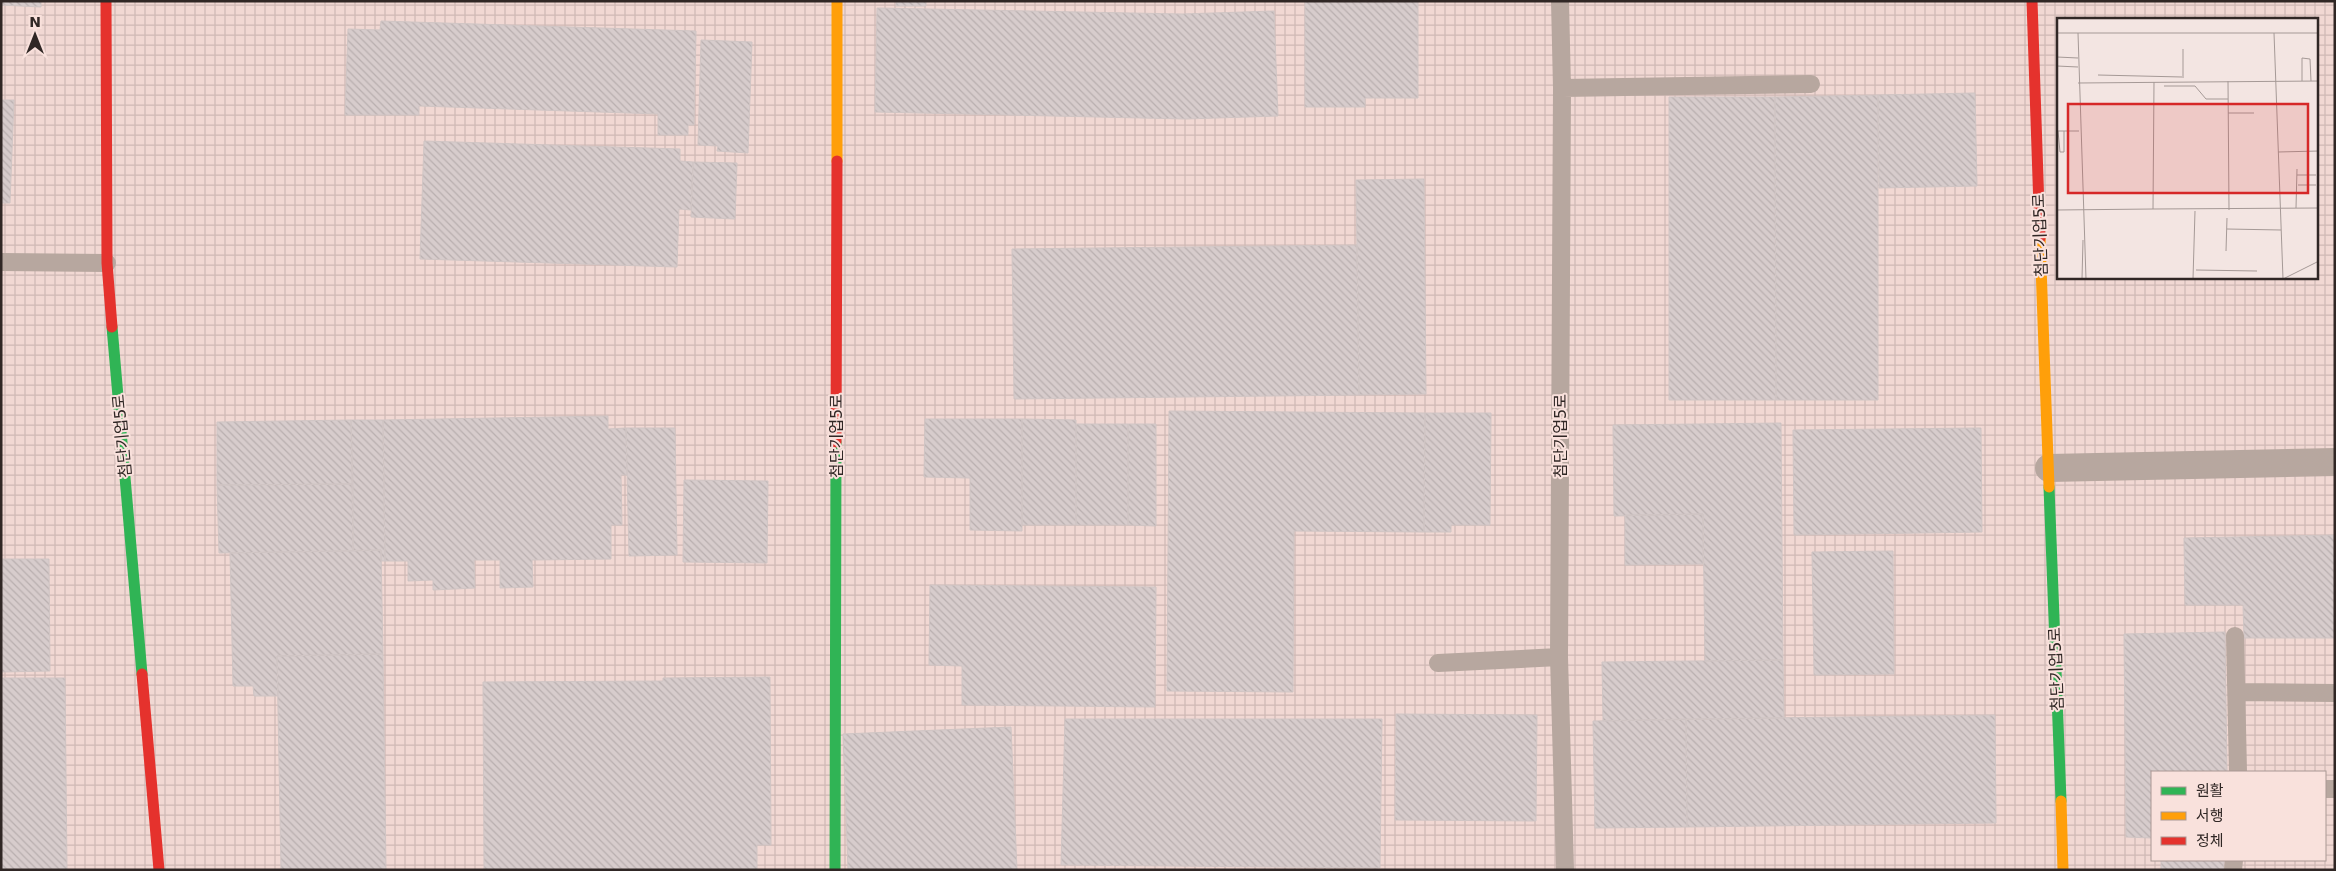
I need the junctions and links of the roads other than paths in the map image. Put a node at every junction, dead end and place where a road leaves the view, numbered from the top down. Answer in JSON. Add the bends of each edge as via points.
{"nodes":[{"id":1,"x":106,"y":1,"type":"edge"},
{"id":2,"x":836,"y":1,"type":"edge"},
{"id":3,"x":1560,"y":1,"type":"edge"},
{"id":4,"x":2032,"y":1,"type":"edge"},
{"id":5,"x":1811,"y":84,"type":"dead end"},
{"id":6,"x":1562,"y":88,"type":"junction"},
{"id":7,"x":1,"y":262,"type":"edge"},
{"id":8,"x":107,"y":263,"type":"junction"},
{"id":9,"x":2335,"y":462,"type":"edge"},
{"id":10,"x":2049,"y":468,"type":"junction"},
{"id":11,"x":2236,"y":636,"type":"dead end"},
{"id":12,"x":1559,"y":657,"type":"junction"},
{"id":13,"x":1438,"y":663,"type":"dead end"},
{"id":14,"x":2238,"y":692,"type":"junction"},
{"id":15,"x":2335,"y":693,"type":"edge"},
{"id":16,"x":2238,"y":771,"type":"edge"},
{"id":17,"x":159,"y":870,"type":"edge"},
{"id":18,"x":835,"y":870,"type":"edge"},
{"id":19,"x":1565,"y":870,"type":"edge"},
{"id":20,"x":2063,"y":870,"type":"edge"}],
"edges":[{"from":1,"to":8,"type":"street","name":"첨단기업5로"},
{"from":2,"to":18,"type":"street","name":"첨단기업5로"},
{"from":3,"to":6,"type":"lane","name":"첨단기업5로"},
{"from":4,"to":10,"type":"street","name":"첨단기업5로"},
{"from":5,"to":6,"type":"lane"},
{"from":6,"to":12,"type":"lane","name":"첨단기업5로"},
{"from":7,"to":8,"type":"lane"},
{"from":8,"to":17,"type":"street","name":"첨단기업5로"},
{"from":9,"to":10,"type":"street"},
{"from":10,"to":20,"type":"street","name":"첨단기업5로"},
{"from":11,"to":14,"type":"lane"},
{"from":12,"to":13,"type":"lane"},
{"from":12,"to":19,"type":"lane","name":"첨단기업5로"},
{"from":14,"to":15,"type":"lane"},
{"from":14,"to":16,"type":"lane"}]}
